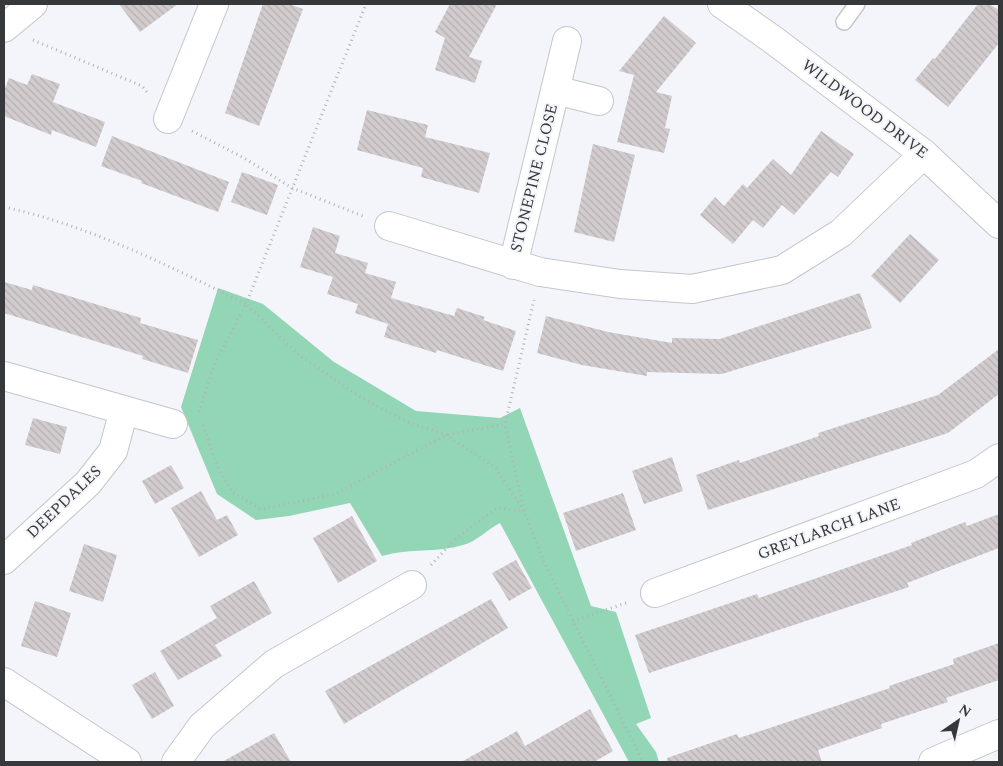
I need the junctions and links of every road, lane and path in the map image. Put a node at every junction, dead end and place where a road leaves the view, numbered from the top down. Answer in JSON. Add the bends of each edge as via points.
{"nodes":[{"id":1,"x":214,"y":4,"type":"edge"},
{"id":2,"x":366,"y":4,"type":"edge"},
{"id":3,"x":722,"y":4,"type":"edge"},
{"id":4,"x":857,"y":4,"type":"edge"},
{"id":5,"x":30,"y":5,"type":"edge"},
{"id":6,"x":844,"y":22,"type":"dead end"},
{"id":7,"x":4,"y":28,"type":"edge"},
{"id":8,"x":31,"y":40,"type":"dead end"},
{"id":9,"x":567,"y":41,"type":"dead end"},
{"id":10,"x":555,"y":90,"type":"junction"},
{"id":11,"x":599,"y":101,"type":"dead end"},
{"id":12,"x":168,"y":119,"type":"junction"},
{"id":13,"x":924,"y":154,"type":"junction"},
{"id":14,"x":292,"y":188,"type":"junction"},
{"id":15,"x":4,"y":207,"type":"edge"},
{"id":16,"x":999,"y":224,"type":"edge"},
{"id":17,"x":389,"y":226,"type":"joint"},
{"id":18,"x":513,"y":265,"type":"junction"},
{"id":19,"x":540,"y":272,"type":"junction"},
{"id":20,"x":246,"y":304,"type":"junction"},
{"id":21,"x":4,"y":376,"type":"edge"},
{"id":22,"x":124,"y":410,"type":"junction"},
{"id":23,"x":199,"y":412,"type":"junction"},
{"id":24,"x":173,"y":424,"type":"joint"},
{"id":25,"x":505,"y":424,"type":"junction"},
{"id":26,"x":446,"y":435,"type":"junction"},
{"id":27,"x":999,"y":458,"type":"edge"},
{"id":28,"x":524,"y":511,"type":"junction"},
{"id":29,"x":4,"y":560,"type":"edge"},
{"id":30,"x":655,"y":593,"type":"joint"},
{"id":31,"x":402,"y":599,"type":"joint"},
{"id":32,"x":573,"y":622,"type":"junction"},
{"id":33,"x":4,"y":682,"type":"edge"},
{"id":34,"x":999,"y":734,"type":"edge"},
{"id":35,"x":127,"y":762,"type":"edge"},
{"id":36,"x":176,"y":762,"type":"edge"},
{"id":37,"x":643,"y":762,"type":"edge"},
{"id":38,"x":933,"y":762,"type":"edge"}],
"edges":[{"from":1,"to":12,"type":"street"},
{"from":2,"to":14,"type":"path"},
{"from":3,"to":13,"type":"street","name":"WILDWOOD DRIVE"},
{"from":4,"to":6,"type":"lane"},
{"from":5,"to":7,"type":"street"},
{"from":8,"to":12,"type":"path","via":[[142,86]]},
{"from":9,"to":10,"type":"street","name":"STONEPINE CLOSE"},
{"from":10,"to":11,"type":"street","name":"STONEPINE CLOSE"},
{"from":10,"to":18,"type":"street","name":"STONEPINE CLOSE"},
{"from":12,"to":14,"type":"path","via":[[244,158]]},
{"from":13,"to":16,"type":"street","name":"WILDWOOD DRIVE"},
{"from":13,"to":19,"type":"street","name":"STONEPINE CLOSE","via":[[841,233],[782,270],[692,289],[620,284]]},
{"from":14,"to":17,"type":"path"},
{"from":14,"to":20,"type":"path"},
{"from":15,"to":20,"type":"path","via":[[42,215],[171,267]]},
{"from":17,"to":18,"type":"street","name":"STONEPINE CLOSE"},
{"from":18,"to":19,"type":"street","name":"STONEPINE CLOSE"},
{"from":19,"to":25,"type":"path"},
{"from":20,"to":23,"type":"path","via":[[214,365]]},
{"from":20,"to":26,"type":"path","via":[[298,355],[362,398],[405,421]]},
{"from":21,"to":22,"type":"street"},
{"from":22,"to":24,"type":"street"},
{"from":22,"to":29,"type":"street","name":"DEEPDALES","via":[[114,451],[88,483]]},
{"from":23,"to":24,"type":"path"},
{"from":23,"to":26,"type":"path","via":[[216,464],[232,492],[260,509],[334,494]]},
{"from":25,"to":26,"type":"path"},
{"from":25,"to":28,"type":"path"},
{"from":26,"to":28,"type":"path","via":[[495,467]]},
{"from":27,"to":30,"type":"street","name":"GREYLARCH LANE","via":[[976,474]]},
{"from":28,"to":31,"type":"path","via":[[497,508],[456,538]]},
{"from":28,"to":32,"type":"path"},
{"from":30,"to":32,"type":"path"},
{"from":31,"to":36,"type":"street","via":[[274,664],[202,726]]},
{"from":32,"to":37,"type":"path"},
{"from":33,"to":35,"type":"street"},
{"from":34,"to":38,"type":"street"}]}
